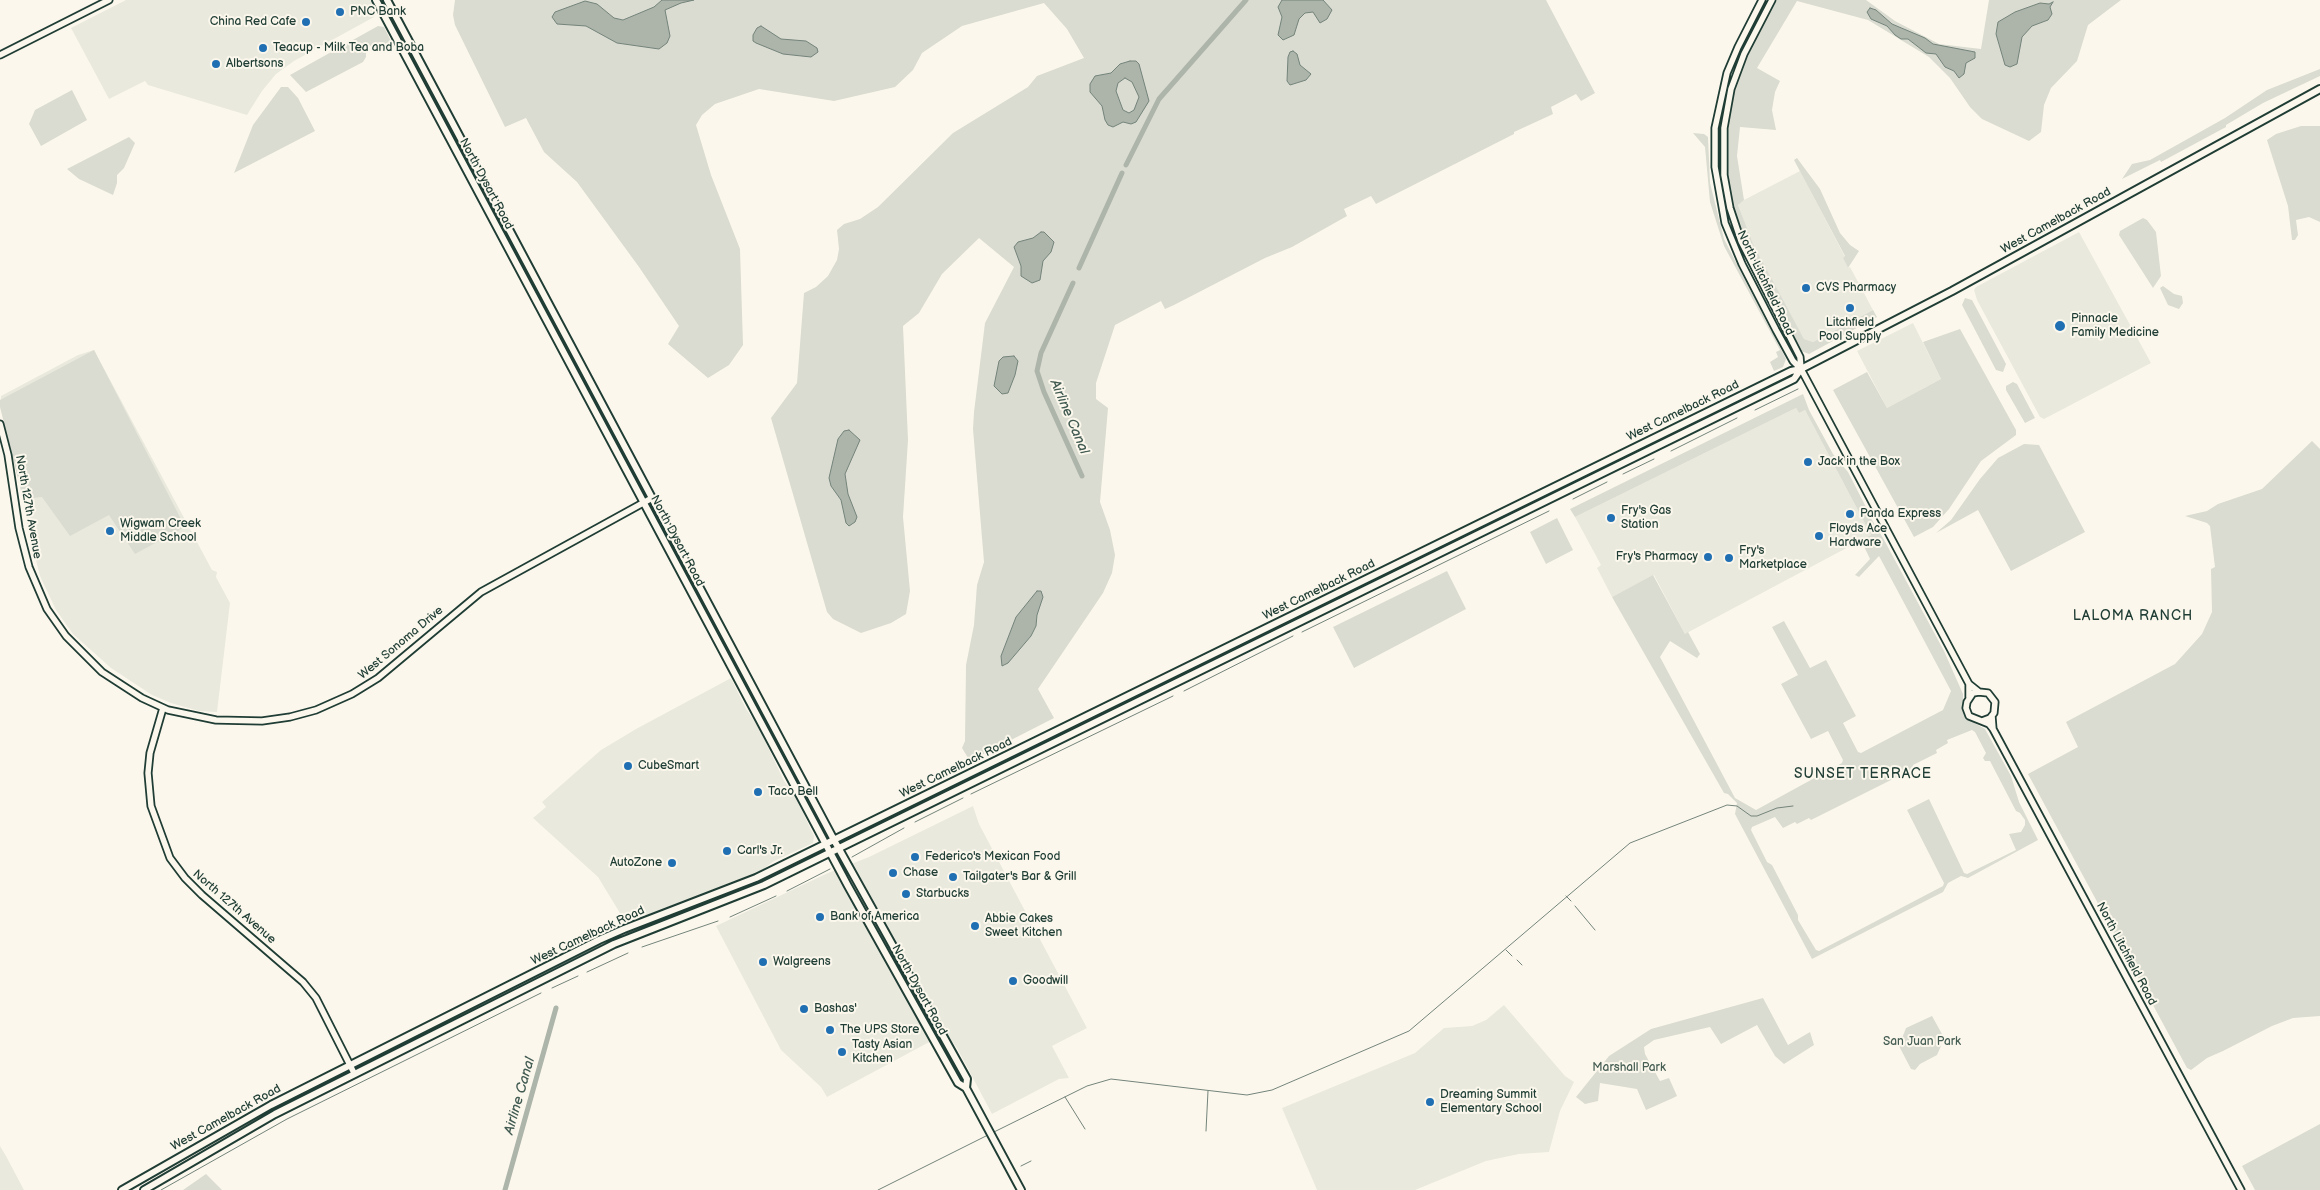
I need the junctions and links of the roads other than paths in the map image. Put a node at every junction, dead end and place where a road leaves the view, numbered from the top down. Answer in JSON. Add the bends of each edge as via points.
{"nodes":[{"id":1,"x":109,"y":0,"type":"edge"},
{"id":2,"x":376,"y":0,"type":"edge"},
{"id":3,"x":387,"y":0,"type":"edge"},
{"id":4,"x":1762,"y":0,"type":"edge"},
{"id":5,"x":1772,"y":0,"type":"edge"},
{"id":6,"x":393,"y":11,"type":"junction"},
{"id":7,"x":384,"y":16,"type":"junction"},
{"id":8,"x":0,"y":55,"type":"edge"},
{"id":9,"x":2320,"y":89,"type":"edge"},
{"id":10,"x":1749,"y":260,"type":"junction"},
{"id":11,"x":1742,"y":264,"type":"junction"},
{"id":12,"x":1801,"y":369,"type":"junction"},
{"id":13,"x":1707,"y":412,"type":"junction"},
{"id":14,"x":0,"y":424,"type":"edge"},
{"id":15,"x":1660,"y":445,"type":"junction"},
{"id":16,"x":1620,"y":455,"type":"junction"},
{"id":17,"x":1552,"y":488,"type":"junction"},
{"id":18,"x":1556,"y":495,"type":"junction"},
{"id":19,"x":652,"y":498,"type":"junction"},
{"id":20,"x":644,"y":503,"type":"junction"},
{"id":21,"x":1251,"y":636,"type":"junction"},
{"id":22,"x":1255,"y":644,"type":"junction"},
{"id":23,"x":1170,"y":676,"type":"junction"},
{"id":24,"x":1174,"y":683,"type":"junction"},
{"id":25,"x":1969,"y":684,"type":"junction"},
{"id":26,"x":1979,"y":692,"type":"junction"},
{"id":27,"x":1969,"y":697,"type":"junction"},
{"id":28,"x":142,"y":698,"type":"joint"},
{"id":29,"x":163,"y":708,"type":"junction"},
{"id":30,"x":1992,"y":716,"type":"junction"},
{"id":31,"x":1982,"y":721,"type":"junction"},
{"id":32,"x":1993,"y":729,"type":"junction"},
{"id":33,"x":959,"y":779,"type":"junction"},
{"id":34,"x":963,"y":786,"type":"junction"},
{"id":35,"x":834,"y":840,"type":"junction"},
{"id":36,"x":825,"y":844,"type":"junction"},
{"id":37,"x":839,"y":848,"type":"junction"},
{"id":38,"x":830,"y":852,"type":"junction"},
{"id":39,"x":713,"y":895,"type":"junction"},
{"id":40,"x":716,"y":904,"type":"junction"},
{"id":41,"x":903,"y":964,"type":"junction"},
{"id":42,"x":894,"y":970,"type":"junction"},
{"id":43,"x":350,"y":1065,"type":"junction"},
{"id":44,"x":354,"y":1073,"type":"junction"},
{"id":45,"x":966,"y":1088,"type":"junction"},
{"id":46,"x":122,"y":1190,"type":"edge"},
{"id":47,"x":144,"y":1190,"type":"edge"},
{"id":48,"x":1021,"y":1190,"type":"edge"},
{"id":49,"x":2241,"y":1190,"type":"edge"}],
"edges":[{"from":1,"to":8,"type":"main road"},
{"from":2,"to":7,"type":"main road","name":"North Dysart Road"},
{"from":3,"to":6,"type":"main road","name":"North Dysart Road"},
{"from":4,"to":11,"type":"main road","name":"North Litchfield Road","via":[[1727,73],[1715,128],[1719,198],[1725,223]]},
{"from":5,"to":10,"type":"main road","name":"North Litchfield Road","via":[[1740,62],[1724,128],[1725,186],[1733,220]]},
{"from":6,"to":7,"type":"main road"},
{"from":6,"to":19,"type":"main road","name":"North Dysart Road"},
{"from":7,"to":20,"type":"main road","name":"North Dysart Road"},
{"from":9,"to":12,"type":"main road","name":"West Camelback Road","via":[[1952,291]]},
{"from":10,"to":11,"type":"main road"},
{"from":10,"to":12,"type":"main road","name":"North Litchfield Road","via":[[1800,357]]},
{"from":11,"to":12,"type":"main road","name":"North Litchfield Road","via":[[1793,361]]},
{"from":12,"to":13,"type":"main road","name":"West Camelback Road"},
{"from":12,"to":15,"type":"main road","name":"West Camelback Road","via":[[1794,379]]},
{"from":12,"to":25,"type":"main road","name":"North Litchfield Road"},
{"from":13,"to":15,"type":"main road","via":[[1695,423],[1665,437]]},
{"from":13,"to":16,"type":"main road","name":"West Camelback Road"},
{"from":14,"to":28,"type":"main road","name":"North 127th Avenue","via":[[24,550],[44,603],[66,636],[85,656],[102,672]]},
{"from":15,"to":16,"type":"main road","via":[[1651,444],[1629,455]]},
{"from":15,"to":18,"type":"main road","name":"West Camelback Road"},
{"from":16,"to":17,"type":"main road","name":"West Camelback Road"},
{"from":17,"to":18,"type":"main road"},
{"from":17,"to":21,"type":"main road","name":"West Camelback Road"},
{"from":18,"to":22,"type":"main road","name":"West Camelback Road"},
{"from":19,"to":20,"type":"main road","name":"West Sonoma Drive"},
{"from":19,"to":35,"type":"main road","name":"North Dysart Road"},
{"from":20,"to":29,"type":"main road","name":"West Sonoma Drive","via":[[481,592],[378,678],[335,703],[290,717],[244,722],[192,716]]},
{"from":20,"to":36,"type":"main road","name":"North Dysart Road"},
{"from":21,"to":22,"type":"main road"},
{"from":21,"to":23,"type":"main road","name":"West Camelback Road"},
{"from":22,"to":24,"type":"main road","name":"West Camelback Road"},
{"from":23,"to":24,"type":"main road"},
{"from":23,"to":33,"type":"main road","name":"West Camelback Road"},
{"from":24,"to":34,"type":"main road","name":"West Camelback Road"},
{"from":25,"to":26,"type":"main road","name":"North Litchfield Road"},
{"from":25,"to":27,"type":"main road","name":"North Litchfield Road"},
{"from":26,"to":27,"type":"main road"},
{"from":26,"to":30,"type":"main road","via":[[1988,693],[1994,699],[1996,708]]},
{"from":27,"to":31,"type":"main road","via":[[1968,713]]},
{"from":28,"to":29,"type":"main road","name":"West Sonoma Drive"},
{"from":29,"to":43,"type":"main road","name":"North 127th Avenue","via":[[150,753],[148,773],[151,806],[170,858],[202,895],[303,982],[316,998]]},
{"from":30,"to":31,"type":"main road"},
{"from":30,"to":32,"type":"main road","name":"North Litchfield Road"},
{"from":31,"to":32,"type":"main road","name":"North Litchfield Road"},
{"from":32,"to":49,"type":"main road","name":"North Litchfield Road"},
{"from":33,"to":34,"type":"main road"},
{"from":33,"to":35,"type":"main road","name":"West Camelback Road"},
{"from":34,"to":37,"type":"main road","name":"West Camelback Road"},
{"from":35,"to":36,"type":"main road","name":"West Camelback Road"},
{"from":35,"to":37,"type":"main road","name":"North Dysart Road"},
{"from":36,"to":38,"type":"main road","name":"North Dysart Road"},
{"from":36,"to":39,"type":"main road","name":"West Camelback Road"},
{"from":37,"to":38,"type":"main road","name":"West Camelback Road"},
{"from":37,"to":41,"type":"main road","name":"North Dysart Road"},
{"from":38,"to":40,"type":"main road","name":"West Camelback Road","via":[[755,889]]},
{"from":38,"to":42,"type":"main road","name":"North Dysart Road"},
{"from":39,"to":40,"type":"main road"},
{"from":39,"to":43,"type":"main road","name":"West Camelback Road","via":[[614,933]]},
{"from":40,"to":44,"type":"main road","name":"West Camelback Road","via":[[614,944]]},
{"from":41,"to":42,"type":"main road"},
{"from":41,"to":45,"type":"main road","name":"North Dysart Road","via":[[967,1079]]},
{"from":42,"to":45,"type":"main road","name":"North Dysart Road","via":[[958,1083]]},
{"from":43,"to":44,"type":"main road","name":"North 127th Avenue"},
{"from":43,"to":46,"type":"main road","name":"West Camelback Road","via":[[245,1119]]},
{"from":44,"to":47,"type":"main road","name":"West Camelback Road","via":[[234,1136]]},
{"from":45,"to":48,"type":"main road","name":"North Dysart Road"}]}
